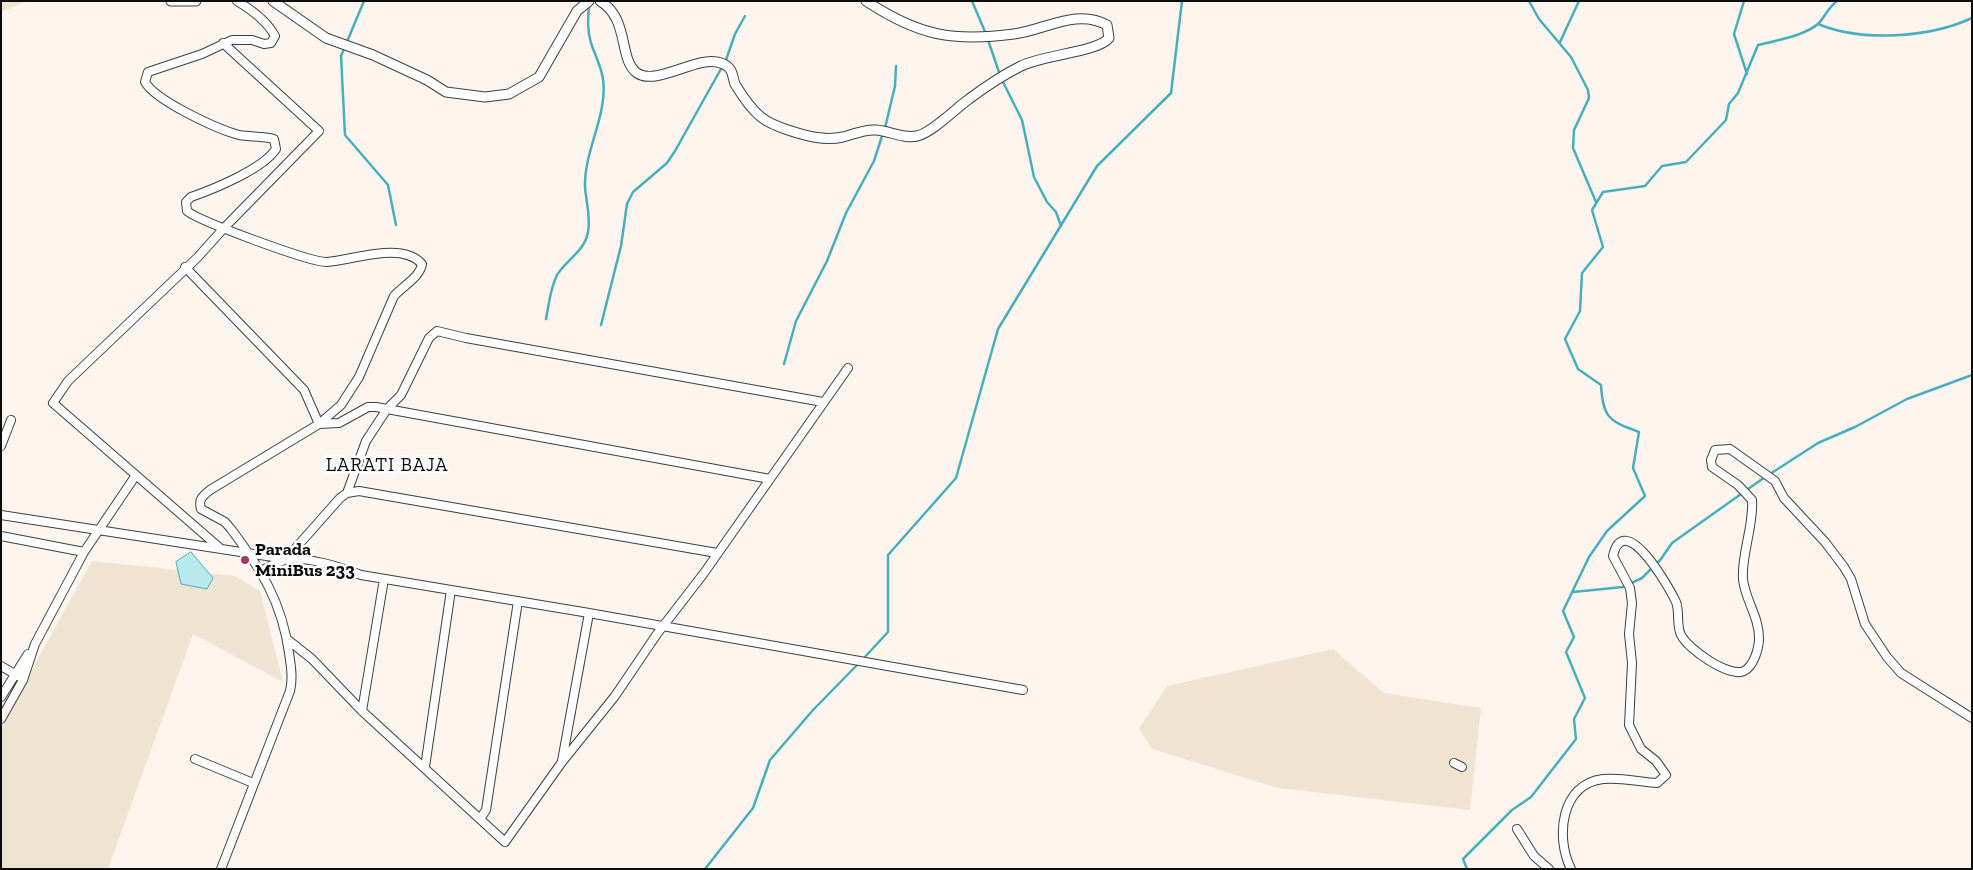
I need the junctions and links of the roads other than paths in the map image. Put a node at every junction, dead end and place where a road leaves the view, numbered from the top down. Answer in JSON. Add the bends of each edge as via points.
{"nodes":[{"id":1,"x":170,"y":1,"type":"edge"},
{"id":2,"x":196,"y":1,"type":"edge"},
{"id":3,"x":237,"y":1,"type":"edge"},
{"id":4,"x":273,"y":1,"type":"edge"},
{"id":5,"x":589,"y":1,"type":"edge"},
{"id":6,"x":600,"y":1,"type":"edge"},
{"id":7,"x":866,"y":1,"type":"edge"},
{"id":8,"x":223,"y":44,"type":"junction"},
{"id":9,"x":224,"y":228,"type":"junction"},
{"id":10,"x":185,"y":267,"type":"junction"},
{"id":11,"x":848,"y":368,"type":"dead end"},
{"id":12,"x":823,"y":402,"type":"junction"},
{"id":13,"x":387,"y":409,"type":"junction"},
{"id":14,"x":11,"y":420,"type":"dead end"},
{"id":15,"x":319,"y":424,"type":"junction"},
{"id":16,"x":1,"y":446,"type":"edge"},
{"id":17,"x":136,"y":475,"type":"junction"},
{"id":18,"x":770,"y":479,"type":"junction"},
{"id":19,"x":347,"y":493,"type":"junction"},
{"id":20,"x":1,"y":515,"type":"edge"},
{"id":21,"x":100,"y":529,"type":"junction"},
{"id":22,"x":1,"y":536,"type":"edge"},
{"id":23,"x":221,"y":549,"type":"junction"},
{"id":24,"x":84,"y":552,"type":"junction"},
{"id":25,"x":246,"y":553,"type":"junction"},
{"id":26,"x":717,"y":553,"type":"junction"},
{"id":27,"x":286,"y":559,"type":"junction"},
{"id":28,"x":260,"y":572,"type":"junction"},
{"id":29,"x":384,"y":579,"type":"junction"},
{"id":30,"x":451,"y":590,"type":"junction"},
{"id":31,"x":518,"y":601,"type":"junction"},
{"id":32,"x":589,"y":613,"type":"junction"},
{"id":33,"x":663,"y":626,"type":"junction"},
{"id":34,"x":288,"y":640,"type":"junction"},
{"id":35,"x":35,"y":644,"type":"junction"},
{"id":36,"x":1,"y":666,"type":"edge"},
{"id":37,"x":16,"y":674,"type":"junction"},
{"id":38,"x":24,"y":680,"type":"junction"},
{"id":39,"x":1023,"y":690,"type":"dead end"},
{"id":40,"x":1,"y":697,"type":"edge"},
{"id":41,"x":362,"y":711,"type":"junction"},
{"id":42,"x":1972,"y":718,"type":"edge"},
{"id":43,"x":1,"y":719,"type":"edge"},
{"id":44,"x":195,"y":759,"type":"dead end"},
{"id":45,"x":562,"y":762,"type":"junction"},
{"id":46,"x":425,"y":768,"type":"junction"},
{"id":47,"x":253,"y":783,"type":"junction"},
{"id":48,"x":480,"y":819,"type":"junction"},
{"id":49,"x":1516,"y":829,"type":"dead end"},
{"id":50,"x":221,"y":869,"type":"edge"},
{"id":51,"x":1549,"y":869,"type":"edge"},
{"id":52,"x":1572,"y":869,"type":"edge"}],
"edges":[{"from":1,"to":2,"type":"street"},
{"from":3,"to":8,"type":"street","via":[[271,28],[276,36],[271,43],[232,40]]},
{"from":4,"to":5,"type":"street","via":[[326,38],[373,55],[446,92],[486,97],[509,94],[539,76],[577,11]]},
{"from":6,"to":7,"type":"street","via":[[615,17],[623,33],[628,60],[639,74],[650,76],[702,62],[725,64],[761,117],[786,129],[825,139],[874,129],[918,136],[1021,66],[1055,54],[1100,46],[1109,38],[1107,25],[1079,18],[1015,34],[951,38],[928,33]]},
{"from":8,"to":9,"type":"street","via":[[319,131]]},
{"from":8,"to":9,"type":"street","via":[[148,72],[145,82],[156,93],[205,123],[238,134],[274,139],[274,152],[265,160],[186,202],[187,211],[191,214]]},
{"from":9,"to":10,"type":"street"},
{"from":9,"to":15,"type":"street","via":[[324,263],[388,252],[411,254],[422,264],[418,274],[394,296],[351,393]]},
{"from":10,"to":15,"type":"street","via":[[304,390]]},
{"from":10,"to":17,"type":"street","via":[[68,381],[53,403]]},
{"from":11,"to":12,"type":"street"},
{"from":12,"to":13,"type":"street","via":[[466,338],[437,330],[429,338],[401,394]]},
{"from":12,"to":18,"type":"street"},
{"from":13,"to":15,"type":"street","via":[[368,407],[339,423]]},
{"from":13,"to":18,"type":"street"},
{"from":13,"to":19,"type":"street","via":[[366,441]]},
{"from":14,"to":16,"type":"street"},
{"from":15,"to":25,"type":"street","via":[[202,496],[201,509],[225,522]]},
{"from":17,"to":21,"type":"street"},
{"from":17,"to":23,"type":"street"},
{"from":18,"to":26,"type":"street"},
{"from":19,"to":26,"type":"street","via":[[359,490]]},
{"from":19,"to":27,"type":"street"},
{"from":20,"to":21,"type":"street"},
{"from":21,"to":23,"type":"street"},
{"from":21,"to":24,"type":"street"},
{"from":22,"to":24,"type":"street"},
{"from":23,"to":25,"type":"street"},
{"from":24,"to":35,"type":"street"},
{"from":25,"to":27,"type":"street"},
{"from":25,"to":28,"type":"street"},
{"from":26,"to":33,"type":"street"},
{"from":27,"to":28,"type":"street"},
{"from":27,"to":29,"type":"street","via":[[339,566],[361,575]]},
{"from":28,"to":34,"type":"street","via":[[277,601]]},
{"from":29,"to":30,"type":"street"},
{"from":29,"to":41,"type":"street"},
{"from":30,"to":31,"type":"street"},
{"from":30,"to":46,"type":"street"},
{"from":31,"to":32,"type":"street"},
{"from":31,"to":48,"type":"street","via":[[486,810]]},
{"from":32,"to":33,"type":"street"},
{"from":32,"to":45,"type":"street"},
{"from":33,"to":39,"type":"street"},
{"from":33,"to":45,"type":"street","via":[[615,696]]},
{"from":34,"to":41,"type":"street","via":[[312,659]]},
{"from":34,"to":47,"type":"street","via":[[292,684]]},
{"from":35,"to":37,"type":"street"},
{"from":35,"to":38,"type":"street"},
{"from":36,"to":37,"type":"street"},
{"from":37,"to":38,"type":"street"},
{"from":37,"to":40,"type":"street"},
{"from":38,"to":43,"type":"street"},
{"from":41,"to":46,"type":"street"},
{"from":42,"to":52,"type":"street","via":[[1901,673],[1865,624],[1844,568],[1784,498],[1775,481],[1730,449],[1715,450],[1712,467],[1738,485],[1752,500],[1743,575],[1744,592],[1759,628],[1757,651],[1748,669],[1732,673],[1687,643],[1678,625],[1676,603],[1643,550],[1633,542],[1625,540],[1619,544],[1614,556],[1630,588],[1632,603],[1629,725],[1642,749],[1656,760],[1666,775],[1657,783],[1603,779],[1579,789],[1570,799],[1564,820],[1564,849]]},
{"from":44,"to":47,"type":"street"},
{"from":45,"to":48,"type":"street","via":[[505,842]]},
{"from":46,"to":48,"type":"street"},
{"from":47,"to":50,"type":"street"},
{"from":49,"to":51,"type":"street","via":[[1534,856]]}]}
